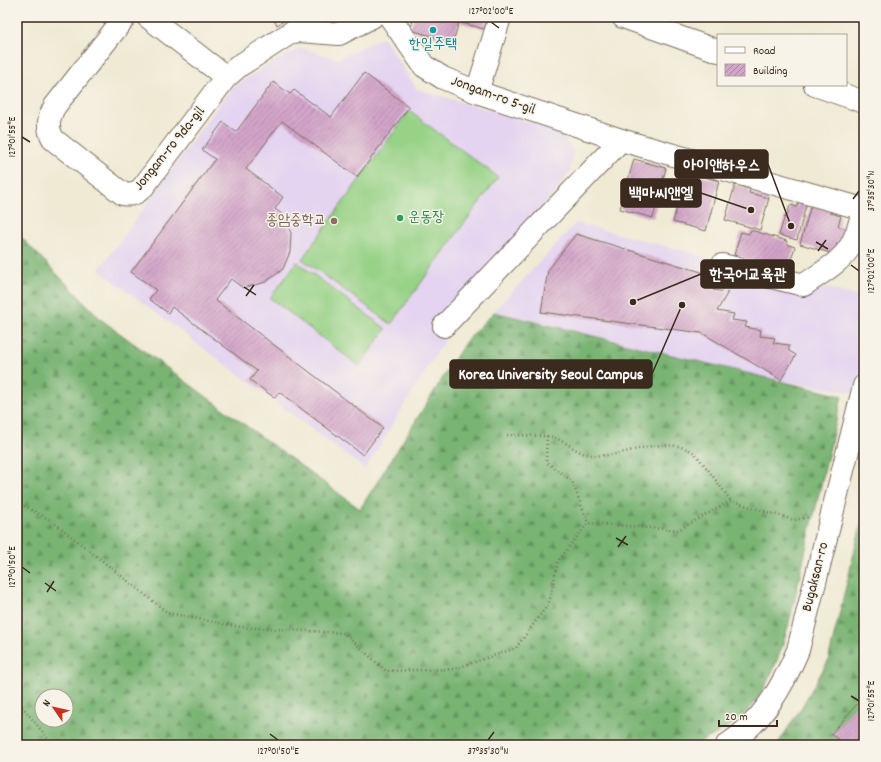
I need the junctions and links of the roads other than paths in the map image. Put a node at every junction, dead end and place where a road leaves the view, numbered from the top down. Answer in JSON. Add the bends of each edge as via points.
{"nodes":[{"id":1,"x":125,"y":17,"type":"edge"},
{"id":2,"x":148,"y":17,"type":"edge"},
{"id":3,"x":372,"y":17,"type":"edge"},
{"id":4,"x":390,"y":17,"type":"edge"},
{"id":5,"x":500,"y":17,"type":"edge"},
{"id":6,"x":623,"y":17,"type":"edge"},
{"id":7,"x":717,"y":51,"type":"edge"},
{"id":8,"x":226,"y":77,"type":"junction"},
{"id":9,"x":818,"y":86,"type":"edge"},
{"id":10,"x":477,"y":92,"type":"junction"},
{"id":11,"x":864,"y":102,"type":"edge"},
{"id":12,"x":621,"y":140,"type":"junction"},
{"id":13,"x":864,"y":208,"type":"edge"},
{"id":14,"x":722,"y":265,"type":"dead end"},
{"id":15,"x":444,"y":326,"type":"dead end"},
{"id":16,"x":864,"y":386,"type":"edge"},
{"id":17,"x":727,"y":745,"type":"edge"}],
"edges":[{"from":1,"to":8,"type":"street","name":"Jongam-ro 9da-gil","via":[[55,106],[48,126],[54,140],[123,194],[134,194],[143,187]]},
{"from":2,"to":8,"type":"street"},
{"from":3,"to":8,"type":"street","name":"Jongam-ro 9da-gil","via":[[339,34],[292,32]]},
{"from":4,"to":10,"type":"street","name":"Jongam-ro 5-gil","via":[[424,66],[443,78]]},
{"from":5,"to":10,"type":"street"},
{"from":6,"to":7,"type":"street"},
{"from":9,"to":11,"type":"street"},
{"from":10,"to":12,"type":"street","name":"Jongam-ro 5-gil"},
{"from":12,"to":13,"type":"street","name":"Jongam-ro 5-gil"},
{"from":12,"to":15,"type":"street"},
{"from":13,"to":14,"type":"street","via":[[856,235],[844,255],[804,285]]},
{"from":16,"to":17,"type":"street","name":"Bugaksan-ro","via":[[800,644],[780,690],[744,734]]}]}
